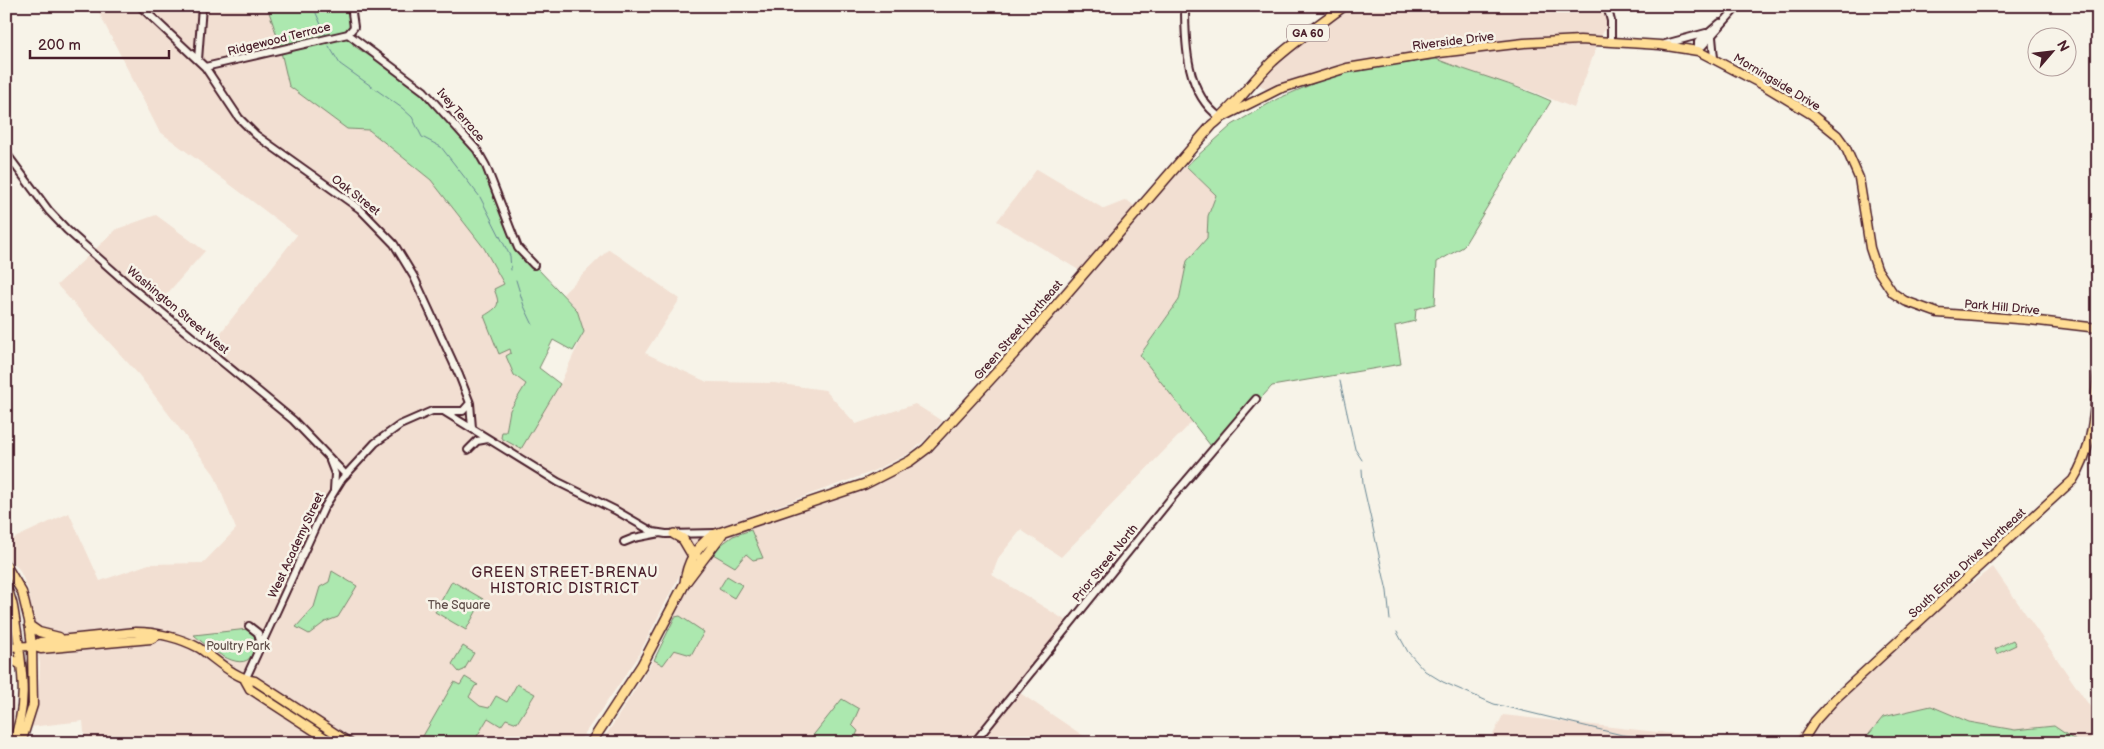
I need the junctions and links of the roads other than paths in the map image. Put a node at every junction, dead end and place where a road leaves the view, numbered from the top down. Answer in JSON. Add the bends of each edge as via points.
{"nodes":[{"id":1,"x":140,"y":6,"type":"edge"},
{"id":2,"x":202,"y":6,"type":"edge"},
{"id":3,"x":351,"y":6,"type":"edge"},
{"id":4,"x":1185,"y":6,"type":"edge"},
{"id":5,"x":1344,"y":6,"type":"edge"},
{"id":6,"x":1607,"y":6,"type":"edge"},
{"id":7,"x":1736,"y":8,"type":"edge"},
{"id":8,"x":1712,"y":33,"type":"junction"},
{"id":9,"x":348,"y":34,"type":"junction"},
{"id":10,"x":1610,"y":40,"type":"junction"},
{"id":11,"x":1660,"y":45,"type":"junction"},
{"id":12,"x":1698,"y":51,"type":"junction"},
{"id":13,"x":1714,"y":58,"type":"junction"},
{"id":14,"x":198,"y":60,"type":"junction"},
{"id":15,"x":205,"y":67,"type":"junction"},
{"id":16,"x":1221,"y":118,"type":"junction"},
{"id":17,"x":6,"y":153,"type":"edge"},
{"id":18,"x":534,"y":265,"type":"dead end"},
{"id":19,"x":1905,"y":302,"type":"joint"},
{"id":20,"x":2098,"y":328,"type":"edge"},
{"id":21,"x":2098,"y":373,"type":"edge"},
{"id":22,"x":1256,"y":399,"type":"dead end"},
{"id":23,"x":470,"y":403,"type":"junction"},
{"id":24,"x":441,"y":410,"type":"junction"},
{"id":25,"x":472,"y":428,"type":"junction"},
{"id":26,"x":488,"y":439,"type":"junction"},
{"id":27,"x":468,"y":450,"type":"dead end"},
{"id":28,"x":329,"y":457,"type":"junction"},
{"id":29,"x":346,"y":475,"type":"junction"},
{"id":30,"x":334,"y":490,"type":"junction"},
{"id":31,"x":660,"y":534,"type":"junction"},
{"id":32,"x":674,"y":534,"type":"junction"},
{"id":33,"x":722,"y":534,"type":"junction"},
{"id":34,"x":624,"y":542,"type":"dead end"},
{"id":35,"x":693,"y":556,"type":"junction"},
{"id":36,"x":704,"y":556,"type":"junction"},
{"id":37,"x":6,"y":565,"type":"edge"},
{"id":38,"x":685,"y":584,"type":"junction"},
{"id":39,"x":6,"y":586,"type":"edge"},
{"id":40,"x":14,"y":611,"type":"junction"},
{"id":41,"x":29,"y":625,"type":"junction"},
{"id":42,"x":249,"y":626,"type":"dead end"},
{"id":43,"x":158,"y":635,"type":"junction"},
{"id":44,"x":6,"y":636,"type":"edge"},
{"id":45,"x":66,"y":638,"type":"junction"},
{"id":46,"x":19,"y":646,"type":"junction"},
{"id":47,"x":32,"y":646,"type":"junction"},
{"id":48,"x":261,"y":646,"type":"junction"},
{"id":49,"x":6,"y":647,"type":"edge"},
{"id":50,"x":6,"y":656,"type":"edge"},
{"id":51,"x":21,"y":665,"type":"junction"},
{"id":52,"x":245,"y":680,"type":"junction"},
{"id":53,"x":12,"y":743,"type":"edge"},
{"id":54,"x":21,"y":743,"type":"edge"},
{"id":55,"x":333,"y":743,"type":"edge"},
{"id":56,"x":350,"y":743,"type":"edge"},
{"id":57,"x":591,"y":743,"type":"edge"},
{"id":58,"x":974,"y":743,"type":"edge"},
{"id":59,"x":1801,"y":743,"type":"edge"}],
"edges":[{"from":1,"to":14,"type":"street","name":"Oak Street"},
{"from":2,"to":14,"type":"street"},
{"from":3,"to":9,"type":"street","name":"Ridgewood Terrace","via":[[354,27]]},
{"from":4,"to":16,"type":"street","via":[[1187,49],[1193,80],[1206,103]]},
{"from":5,"to":16,"type":"highway","name":"Green Street Northeast","number":"GA 60","via":[[1274,60]]},
{"from":6,"to":10,"type":"street","via":[[1611,21]]},
{"from":7,"to":8,"type":"street"},
{"from":8,"to":11,"type":"street"},
{"from":8,"to":12,"type":"street","via":[[1698,42]]},
{"from":8,"to":13,"type":"street"},
{"from":9,"to":15,"type":"street","name":"Ridgewood Terrace"},
{"from":9,"to":18,"type":"street","name":"Ivey Terrace","via":[[424,90],[477,150],[518,248]]},
{"from":10,"to":11,"type":"main road","name":"Riverside Drive"},
{"from":10,"to":16,"type":"main road","name":"Riverside Drive","via":[[1524,43],[1347,68],[1278,89]]},
{"from":11,"to":12,"type":"main road","name":"Riverside Drive"},
{"from":12,"to":13,"type":"main road","name":"Morningside Drive"},
{"from":13,"to":19,"type":"main road","name":"Morningside Drive","via":[[1811,114],[1837,135],[1859,178],[1870,248],[1878,269],[1894,293]]},
{"from":14,"to":15,"type":"street","name":"Oak Street"},
{"from":15,"to":23,"type":"street","name":"Oak Street","via":[[239,118],[264,143],[360,208],[394,244],[414,277]]},
{"from":16,"to":33,"type":"highway","name":"Green Street Northeast","via":[[926,449],[865,484]]},
{"from":17,"to":28,"type":"street","name":"Washington Street West","via":[[67,230],[293,420]]},
{"from":19,"to":20,"type":"main road","name":"Park Hill Drive","via":[[1938,313]]},
{"from":21,"to":59,"type":"main road","name":"South Enota Drive Northeast","via":[[2091,439],[2073,480],[1834,699]]},
{"from":22,"to":58,"type":"street","name":"Prior Street North","via":[[1169,501]]},
{"from":23,"to":24,"type":"street","name":"West Academy Street","via":[[462,411]]},
{"from":23,"to":25,"type":"street","name":"Oak Street"},
{"from":24,"to":25,"type":"street"},
{"from":24,"to":29,"type":"street","name":"West Academy Street","via":[[413,418],[392,430]]},
{"from":25,"to":26,"type":"street"},
{"from":26,"to":27,"type":"street","via":[[477,441]]},
{"from":26,"to":31,"type":"street","via":[[564,485]]},
{"from":28,"to":29,"type":"street","name":"Washington Street West"},
{"from":28,"to":30,"type":"street","via":[[335,474]]},
{"from":29,"to":30,"type":"street","name":"West Academy Street"},
{"from":30,"to":48,"type":"street","name":"West Academy Street"},
{"from":31,"to":32,"type":"street"},
{"from":31,"to":34,"type":"street"},
{"from":32,"to":33,"type":"street"},
{"from":32,"to":35,"type":"highway","via":[[688,544]]},
{"from":33,"to":35,"type":"highway","name":"Green Street Northeast","via":[[706,540]]},
{"from":33,"to":36,"type":"highway"},
{"from":35,"to":36,"type":"highway"},
{"from":35,"to":38,"type":"highway","via":[[686,571]]},
{"from":36,"to":38,"type":"highway"},
{"from":37,"to":41,"type":"main road","via":[[22,592]]},
{"from":38,"to":57,"type":"highway","via":[[642,665]]},
{"from":39,"to":40,"type":"main road"},
{"from":40,"to":44,"type":"main road"},
{"from":40,"to":46,"type":"main road"},
{"from":41,"to":45,"type":"main road","via":[[39,632]]},
{"from":41,"to":47,"type":"main road"},
{"from":42,"to":48,"type":"street","via":[[258,633]]},
{"from":43,"to":45,"type":"main road","via":[[143,632]]},
{"from":43,"to":47,"type":"main road","via":[[151,639],[41,649]]},
{"from":43,"to":52,"type":"main road","via":[[198,648]]},
{"from":45,"to":47,"type":"main road"},
{"from":46,"to":47,"type":"main road"},
{"from":46,"to":49,"type":"main road"},
{"from":46,"to":51,"type":"main road"},
{"from":47,"to":54,"type":"main road","via":[[32,705]]},
{"from":48,"to":52,"type":"street","name":"West Academy Street"},
{"from":50,"to":51,"type":"main road"},
{"from":51,"to":53,"type":"main road","via":[[22,708]]},
{"from":52,"to":55,"type":"main road","via":[[250,689]]},
{"from":52,"to":56,"type":"main road","via":[[255,681]]}]}
